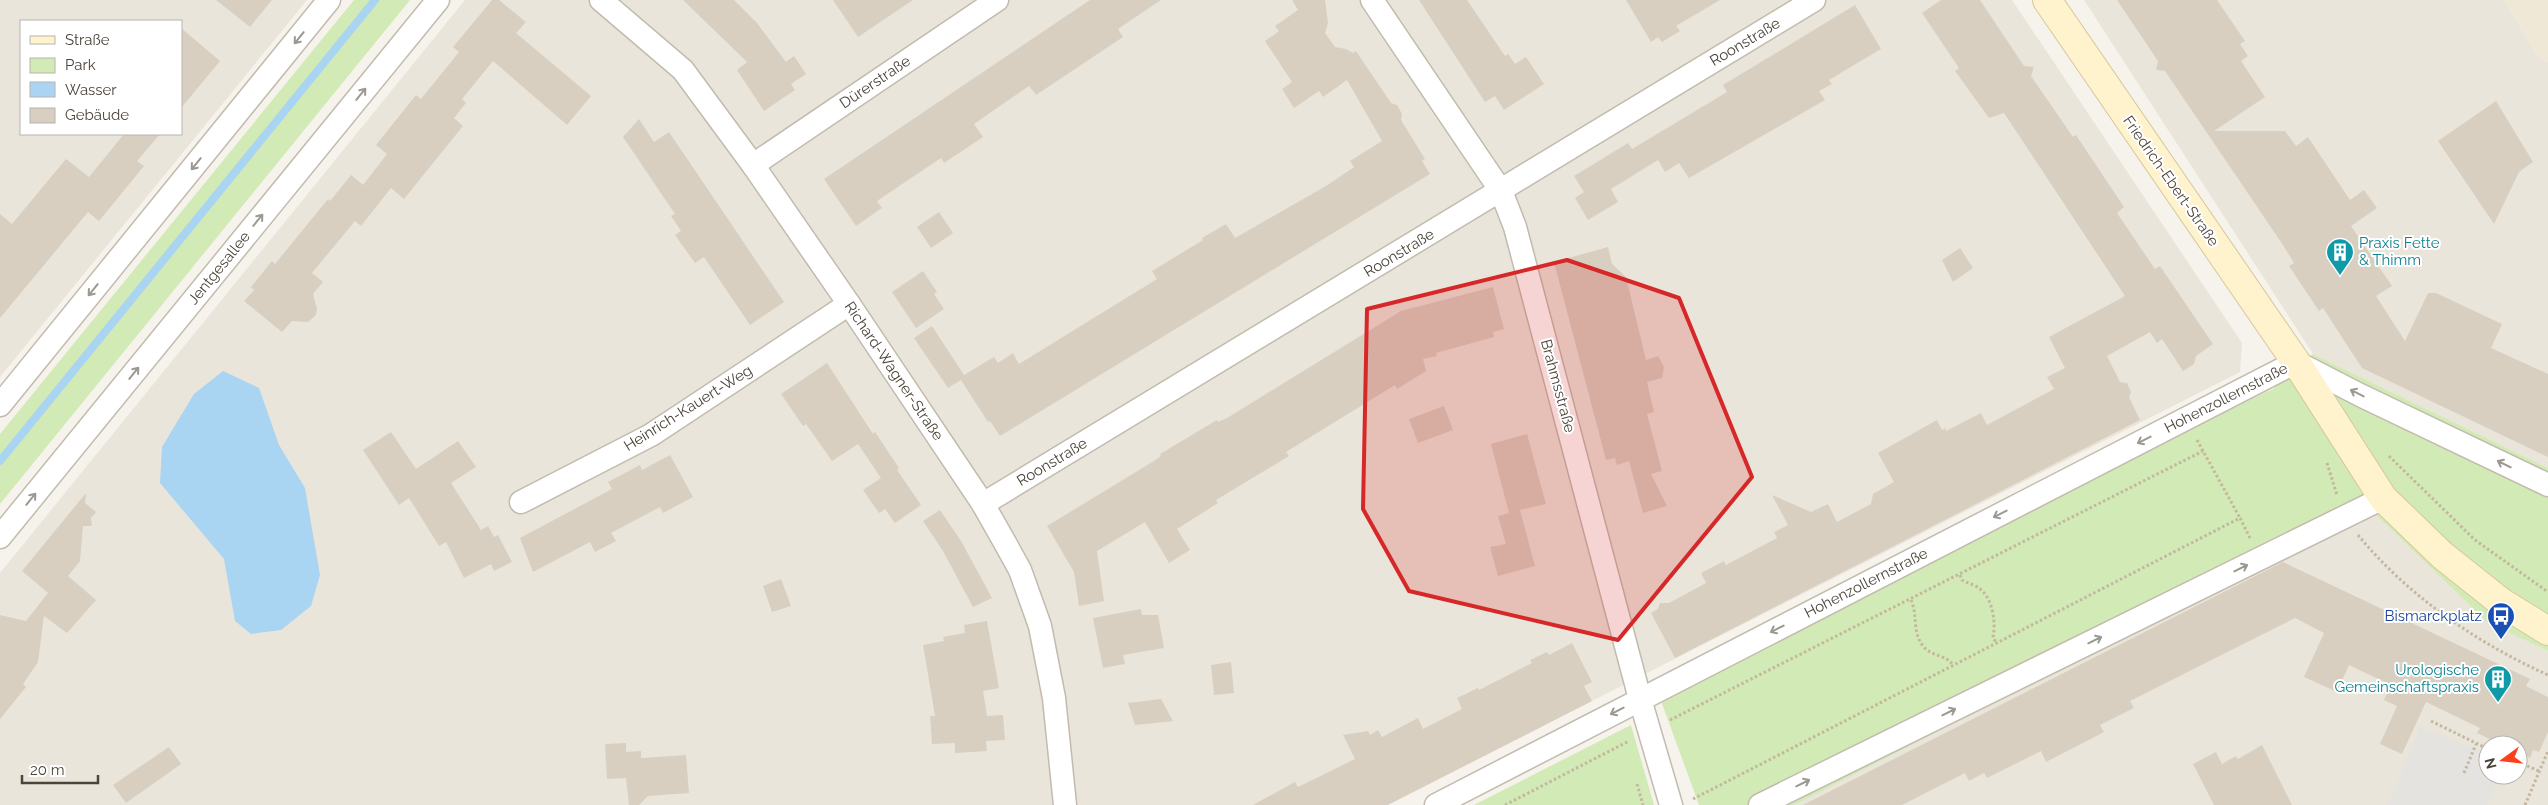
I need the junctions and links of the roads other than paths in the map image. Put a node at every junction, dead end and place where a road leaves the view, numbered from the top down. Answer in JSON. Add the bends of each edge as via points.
{"nodes":[{"id":1,"x":329,"y":0,"type":"edge"},
{"id":2,"x":438,"y":0,"type":"edge"},
{"id":3,"x":601,"y":0,"type":"edge"},
{"id":4,"x":997,"y":0,"type":"edge"},
{"id":5,"x":1372,"y":0,"type":"edge"},
{"id":6,"x":1814,"y":0,"type":"edge"},
{"id":7,"x":2047,"y":0,"type":"edge"},
{"id":8,"x":753,"y":165,"type":"junction"},
{"id":9,"x":1501,"y":191,"type":"junction"},
{"id":10,"x":849,"y":304,"type":"junction"},
{"id":11,"x":2296,"y":362,"type":"junction"},
{"id":12,"x":0,"y":405,"type":"edge"},
{"id":13,"x":2548,"y":485,"type":"edge"},
{"id":14,"x":2383,"y":498,"type":"junction"},
{"id":15,"x":520,"y":502,"type":"dead end"},
{"id":16,"x":983,"y":504,"type":"junction"},
{"id":17,"x":0,"y":537,"type":"edge"},
{"id":18,"x":2548,"y":631,"type":"edge"},
{"id":19,"x":1640,"y":699,"type":"junction"},
{"id":20,"x":1679,"y":803,"type":"edge"},
{"id":21,"x":1065,"y":805,"type":"edge"},
{"id":22,"x":1436,"y":805,"type":"edge"},
{"id":23,"x":1760,"y":805,"type":"edge"}],
"edges":[{"from":1,"to":12,"type":"street","one_way":true},
{"from":17,"to":2,"type":"street","name":"Jentgesallee","one_way":true},
{"from":3,"to":8,"type":"street","name":"Richard-Wagner-Straße","via":[[683,70]]},
{"from":4,"to":8,"type":"street","name":"Dürerstraße"},
{"from":5,"to":9,"type":"street","name":"Brahmsstraße"},
{"from":6,"to":9,"type":"street","name":"Roonstraße"},
{"from":7,"to":11,"type":"street","name":"Friedrich-Ebert-Straße"},
{"from":8,"to":10,"type":"street","name":"Richard-Wagner-Straße"},
{"from":9,"to":16,"type":"street","name":"Roonstraße"},
{"from":9,"to":19,"type":"street","name":"Brahmsstraße","via":[[1515,227],[1540,318]]},
{"from":10,"to":15,"type":"street","name":"Heinrich-Kauert-Weg","via":[[651,435]]},
{"from":10,"to":16,"type":"street","name":"Richard-Wagner-Straße"},
{"from":13,"to":11,"type":"street","one_way":true},
{"from":11,"to":14,"type":"street"},
{"from":11,"to":19,"type":"street","name":"Hohenzollernstraße","one_way":true},
{"from":14,"to":18,"type":"street","via":[[2457,567],[2501,602]]},
{"from":23,"to":14,"type":"street","one_way":true},
{"from":16,"to":21,"type":"street","name":"Richard-Wagner-Straße","via":[[1020,570],[1040,626],[1054,698]]},
{"from":19,"to":20,"type":"street","name":"Brahmsstraße"},
{"from":19,"to":22,"type":"street","name":"Hohenzollernstraße","one_way":true}]}
